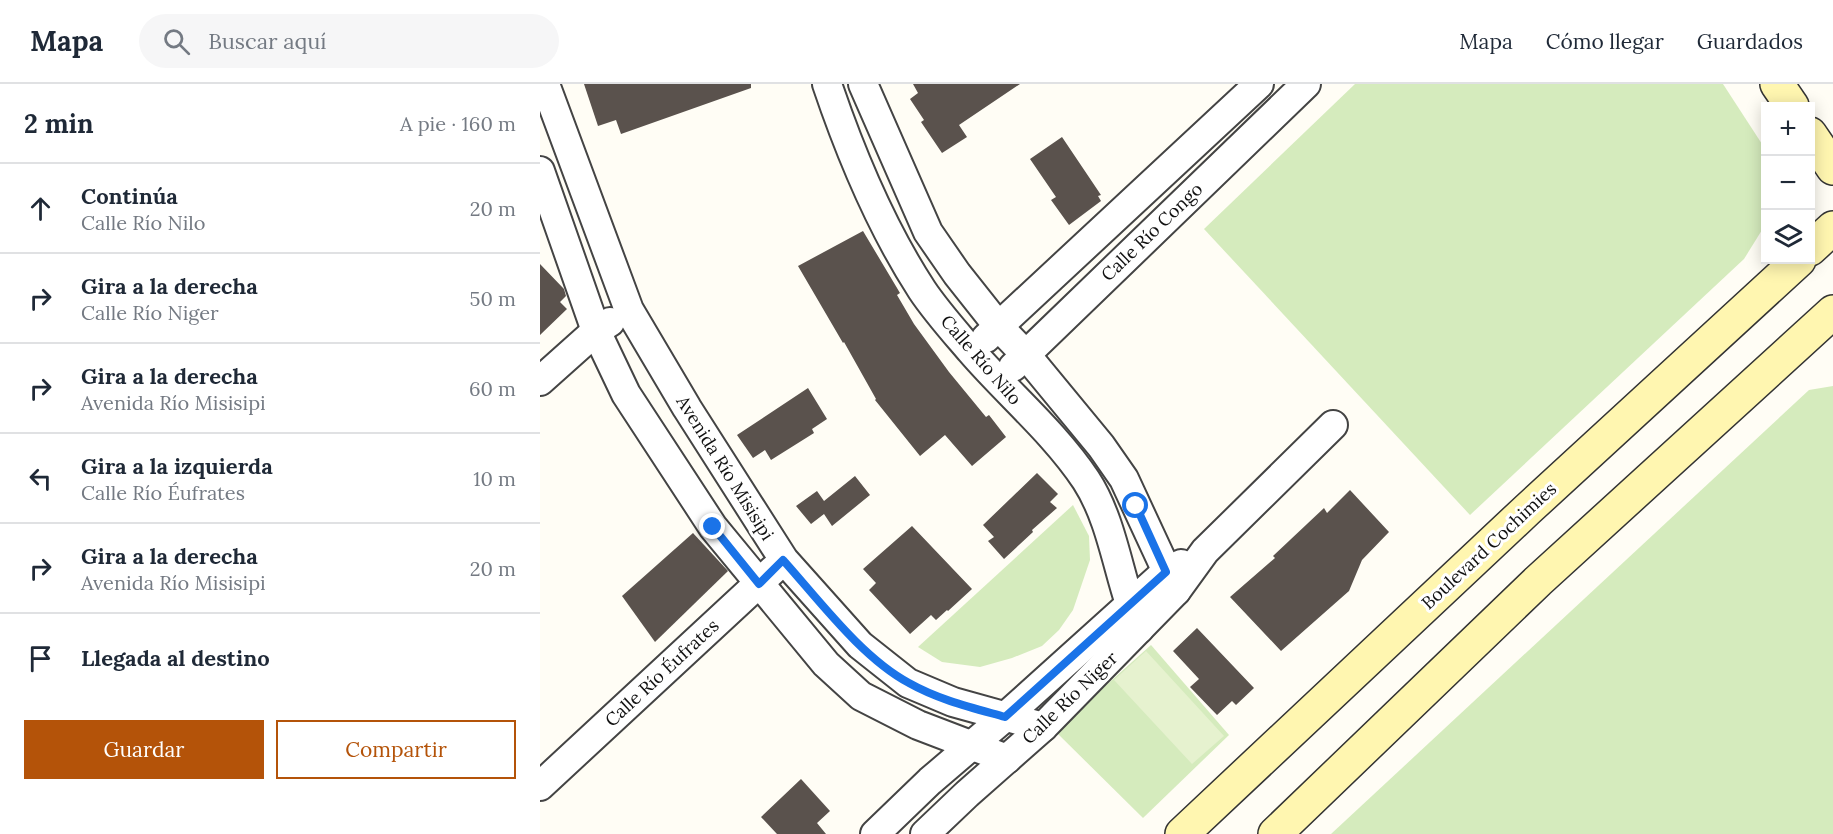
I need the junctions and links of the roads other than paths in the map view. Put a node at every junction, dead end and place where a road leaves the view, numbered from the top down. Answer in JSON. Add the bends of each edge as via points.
{"nodes":[{"id":1,"x":545,"y":84,"type":"edge"},
{"id":2,"x":863,"y":84,"type":"edge"},
{"id":3,"x":1259,"y":84,"type":"edge"},
{"id":4,"x":1306,"y":84,"type":"edge"},
{"id":5,"x":1777,"y":84,"type":"edge"},
{"id":6,"x":836,"y":89,"type":"edge"},
{"id":7,"x":1789,"y":102,"type":"edge"},
{"id":8,"x":1203,"y":137,"type":"junction"},
{"id":9,"x":1815,"y":141,"type":"edge"},
{"id":10,"x":1226,"y":161,"type":"junction"},
{"id":11,"x":1833,"y":168,"type":"edge"},
{"id":12,"x":540,"y":171,"type":"edge"},
{"id":13,"x":1833,"y":228,"type":"edge"},
{"id":14,"x":1815,"y":244,"type":"edge"},
{"id":15,"x":1795,"y":264,"type":"edge"},
{"id":16,"x":629,"y":310,"type":"junction"},
{"id":17,"x":1833,"y":312,"type":"edge"},
{"id":18,"x":999,"y":327,"type":"junction"},
{"id":19,"x":596,"y":331,"type":"junction"},
{"id":20,"x":972,"y":352,"type":"junction"},
{"id":21,"x":1026,"y":355,"type":"junction"},
{"id":22,"x":998,"y":380,"type":"junction"},
{"id":23,"x":540,"y":381,"type":"edge"},
{"id":24,"x":1333,"y":425,"type":"dead end"},
{"id":25,"x":783,"y":560,"type":"junction"},
{"id":26,"x":1171,"y":581,"type":"junction"},
{"id":27,"x":759,"y":584,"type":"junction"},
{"id":28,"x":1134,"y":617,"type":"junction"},
{"id":29,"x":1005,"y":717,"type":"junction"},
{"id":30,"x":1043,"y":727,"type":"junction"},
{"id":31,"x":972,"y":746,"type":"junction"},
{"id":32,"x":1007,"y":759,"type":"junction"},
{"id":33,"x":540,"y":786,"type":"edge"},
{"id":34,"x":875,"y":834,"type":"edge"},
{"id":35,"x":924,"y":834,"type":"edge"},
{"id":36,"x":1182,"y":834,"type":"edge"},
{"id":37,"x":1275,"y":834,"type":"edge"}],
"edges":[{"from":1,"to":16,"type":"street","name":"Avenida Río Misisipi"},
{"from":2,"to":18,"type":"street","name":"Calle Río Nilo","via":[[928,232]]},
{"from":3,"to":8,"type":"street","name":"Calle Río Congo"},
{"from":4,"to":10,"type":"street","name":"Calle Río Congo"},
{"from":5,"to":7,"type":"main road"},
{"from":6,"to":20,"type":"street","name":"Calle Río Nilo","via":[[878,214],[923,291]]},
{"from":8,"to":10,"type":"street"},
{"from":8,"to":18,"type":"street","name":"Calle Río Congo"},
{"from":9,"to":11,"type":"main road"},
{"from":10,"to":21,"type":"street","name":"Calle Río Congo"},
{"from":12,"to":19,"type":"street","name":"Avenida Río Misisipi"},
{"from":13,"to":14,"type":"main road"},
{"from":15,"to":36,"type":"main road","name":"Boulevard Cochimies"},
{"from":16,"to":19,"type":"street"},
{"from":16,"to":25,"type":"street","name":"Avenida Río Misisipi"},
{"from":17,"to":37,"type":"main road","via":[[1539,581]]},
{"from":18,"to":20,"type":"street","name":"Calle Río Congo"},
{"from":18,"to":21,"type":"street","name":"Calle Río Nilo"},
{"from":19,"to":23,"type":"street"},
{"from":19,"to":27,"type":"street","name":"Avenida Río Misisipi","via":[[626,394],[713,527]]},
{"from":20,"to":22,"type":"street","name":"Calle Río Nilo"},
{"from":21,"to":22,"type":"street","name":"Calle Río Congo"},
{"from":21,"to":26,"type":"street","name":"Calle Río Nilo","via":[[1124,479]]},
{"from":22,"to":28,"type":"street","name":"Calle Río Nilo","via":[[1086,480],[1108,528]]},
{"from":24,"to":26,"type":"street","name":"Calle Río Niger"},
{"from":25,"to":27,"type":"street","name":"Calle Río Éufrates"},
{"from":25,"to":29,"type":"street","name":"Avenida Río Misisipi","via":[[860,645],[908,683],[953,702]]},
{"from":26,"to":28,"type":"street","name":"Calle Río Niger"},
{"from":27,"to":31,"type":"street","name":"Avenida Río Misisipi","via":[[826,664],[861,696],[918,725]]},
{"from":27,"to":33,"type":"street","name":"Calle Río Éufrates"},
{"from":28,"to":29,"type":"street","name":"Calle Río Niger"},
{"from":28,"to":30,"type":"street","name":"Calle Río Niger"},
{"from":29,"to":30,"type":"street","name":"Avenida Río Misisipi"},
{"from":29,"to":31,"type":"street","name":"Calle Río Niger"},
{"from":30,"to":32,"type":"street","name":"Calle Río Niger"},
{"from":31,"to":32,"type":"street","name":"Avenida Río Misisipi"},
{"from":31,"to":34,"type":"street","name":"Calle Río Niger"},
{"from":32,"to":35,"type":"street","name":"Calle Río Niger"}]}
